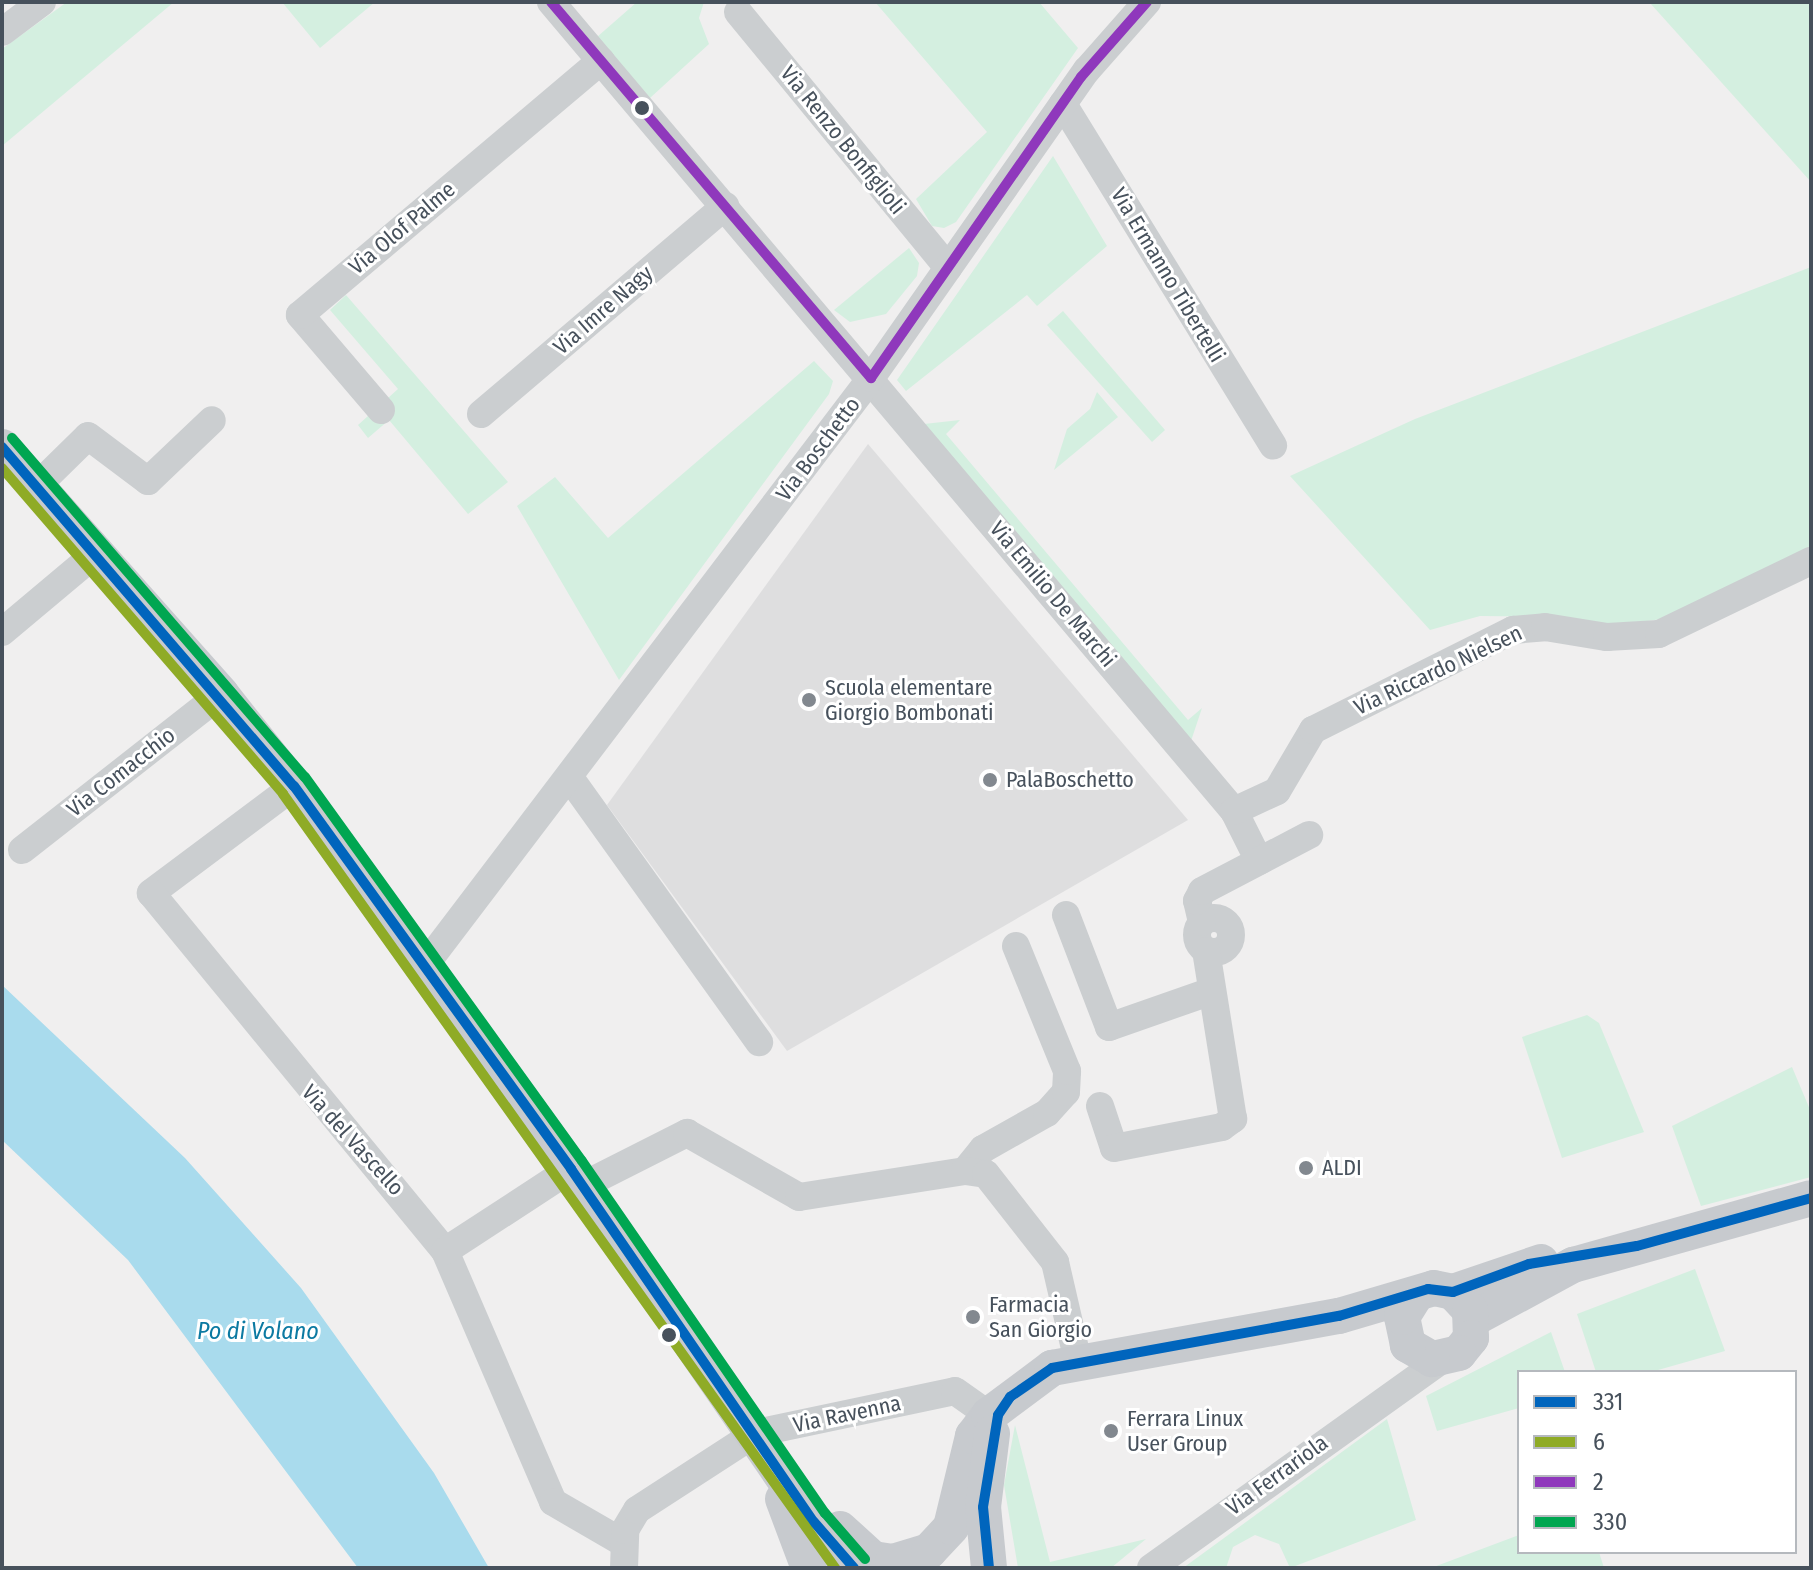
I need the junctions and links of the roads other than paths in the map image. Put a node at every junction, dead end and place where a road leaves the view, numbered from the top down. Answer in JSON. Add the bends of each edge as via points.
{"nodes":[{"id":1,"x":42,"y":2,"type":"edge"},
{"id":2,"x":551,"y":2,"type":"edge"},
{"id":3,"x":1147,"y":2,"type":"edge"},
{"id":4,"x":738,"y":12,"type":"dead end"},
{"id":5,"x":2,"y":32,"type":"edge"},
{"id":6,"x":601,"y":61,"type":"junction"},
{"id":7,"x":1063,"y":104,"type":"junction"},
{"id":8,"x":725,"y":206,"type":"junction"},
{"id":9,"x":948,"y":268,"type":"junction"},
{"id":10,"x":871,"y":378,"type":"junction"},
{"id":11,"x":381,"y":410,"type":"dead end"},
{"id":12,"x":481,"y":414,"type":"dead end"},
{"id":13,"x":212,"y":420,"type":"dead end"},
{"id":14,"x":1273,"y":446,"type":"dead end"},
{"id":15,"x":2,"y":447,"type":"edge"},
{"id":16,"x":37,"y":486,"type":"junction"},
{"id":17,"x":96,"y":553,"type":"junction"},
{"id":18,"x":1811,"y":561,"type":"edge"},
{"id":19,"x":2,"y":632,"type":"edge"},
{"id":20,"x":221,"y":694,"type":"junction"},
{"id":21,"x":570,"y":778,"type":"junction"},
{"id":22,"x":294,"y":786,"type":"junction"},
{"id":23,"x":1234,"y":811,"type":"junction"},
{"id":24,"x":1309,"y":835,"type":"dead end"},
{"id":25,"x":22,"y":850,"type":"dead end"},
{"id":26,"x":1259,"y":861,"type":"junction"},
{"id":27,"x":1066,"y":915,"type":"dead end"},
{"id":28,"x":1016,"y":946,"type":"dead end"},
{"id":29,"x":425,"y":965,"type":"junction"},
{"id":30,"x":1209,"y":992,"type":"junction"},
{"id":31,"x":759,"y":1042,"type":"dead end"},
{"id":32,"x":1100,"y":1106,"type":"dead end"},
{"id":33,"x":965,"y":1171,"type":"junction"},
{"id":34,"x":577,"y":1178,"type":"junction"},
{"id":35,"x":1811,"y":1198,"type":"edge"},
{"id":36,"x":445,"y":1251,"type":"junction"},
{"id":37,"x":1463,"y":1305,"type":"junction"},
{"id":38,"x":1409,"y":1306,"type":"junction"},
{"id":39,"x":1078,"y":1362,"type":"junction"},
{"id":40,"x":1420,"y":1365,"type":"junction"},
{"id":41,"x":999,"y":1406,"type":"junction"},
{"id":42,"x":762,"y":1442,"type":"junction"},
{"id":43,"x":983,"y":1507,"type":"junction"},
{"id":44,"x":814,"y":1522,"type":"junction"},
{"id":45,"x":623,"y":1555,"type":"edge"},
{"id":46,"x":809,"y":1568,"type":"edge"},
{"id":47,"x":824,"y":1568,"type":"edge"},
{"id":48,"x":854,"y":1568,"type":"edge"},
{"id":49,"x":942,"y":1568,"type":"edge"},
{"id":50,"x":989,"y":1568,"type":"edge"},
{"id":51,"x":1012,"y":1568,"type":"edge"},
{"id":52,"x":1151,"y":1568,"type":"edge"}],
"edges":[{"from":1,"to":5,"type":"street"},
{"from":2,"to":6,"type":"street","name":"Via Emilio De Marchi"},
{"from":3,"to":7,"type":"street","name":"Via Boschetto"},
{"from":4,"to":9,"type":"street","name":"Via Renzo Bonfiglioli"},
{"from":6,"to":8,"type":"street","name":"Via Emilio De Marchi"},
{"from":6,"to":11,"type":"street","name":"Via Olof Palme","via":[[300,315]]},
{"from":7,"to":9,"type":"street","name":"Via Boschetto"},
{"from":7,"to":14,"type":"street","name":"Via Ermanno Tibertelli"},
{"from":8,"to":10,"type":"street","name":"Via Emilio De Marchi"},
{"from":8,"to":12,"type":"street","name":"Via Imre Nagy"},
{"from":9,"to":10,"type":"street","name":"Via Boschetto"},
{"from":10,"to":21,"type":"street","name":"Via Boschetto"},
{"from":10,"to":23,"type":"street","name":"Via Emilio De Marchi"},
{"from":13,"to":16,"type":"street","via":[[148,481],[88,436]]},
{"from":15,"to":16,"type":"main road"},
{"from":16,"to":17,"type":"main road"},
{"from":17,"to":19,"type":"street"},
{"from":17,"to":20,"type":"main road"},
{"from":18,"to":23,"type":"street","name":"Via Riccardo Nielsen","via":[[1659,634],[1607,637],[1527,626],[1513,630],[1313,730],[1277,791]]},
{"from":20,"to":22,"type":"main road"},
{"from":20,"to":25,"type":"street","name":"Via Comacchio"},
{"from":21,"to":29,"type":"street","name":"Via Boschetto"},
{"from":21,"to":31,"type":"street"},
{"from":22,"to":29,"type":"main road"},
{"from":22,"to":36,"type":"street","name":"Via del Vascello","via":[[151,893],[284,1063]]},
{"from":23,"to":26,"type":"street","name":"Via Emilio De Marchi"},
{"from":24,"to":26,"type":"street"},
{"from":26,"to":30,"type":"street","via":[[1202,891],[1197,901],[1202,922],[1196,938],[1206,951]]},
{"from":27,"to":30,"type":"street","via":[[1109,1027]]},
{"from":28,"to":33,"type":"street","via":[[1067,1071],[1066,1092],[1047,1113],[974,1156]]},
{"from":29,"to":34,"type":"main road"},
{"from":30,"to":32,"type":"street","via":[[1234,1110],[1229,1123],[1114,1148]]},
{"from":33,"to":34,"type":"street","via":[[799,1197],[687,1133]]},
{"from":33,"to":39,"type":"street","via":[[993,1180],[1048,1249],[1062,1281]]},
{"from":34,"to":36,"type":"street"},
{"from":34,"to":42,"type":"main road"},
{"from":35,"to":37,"type":"main road","name":"Via Ravenna","via":[[1637,1246],[1529,1264]]},
{"from":36,"to":45,"type":"street","name":"Via del Vascello","via":[[553,1502]]},
{"from":37,"to":38,"type":"main road","name":"Via Ravenna","via":[[1434,1288]]},
{"from":37,"to":40,"type":"main road","via":[[1466,1346]]},
{"from":38,"to":39,"type":"main road","name":"Via Ravenna"},
{"from":38,"to":40,"type":"main road","via":[[1404,1336]]},
{"from":39,"to":41,"type":"main road","name":"Via Ravenna","via":[[1052,1368]]},
{"from":40,"to":52,"type":"street","name":"Via Ferrariola"},
{"from":41,"to":42,"type":"street","name":"Via Ravenna","via":[[955,1391]]},
{"from":41,"to":42,"type":"main road","name":"Via Ravenna","via":[[973,1436],[942,1541],[893,1562],[854,1547]]},
{"from":41,"to":43,"type":"main road","name":"Via Ravenna"},
{"from":42,"to":44,"type":"main road"},
{"from":42,"to":45,"type":"street","name":"Via Ravenna","via":[[647,1502],[630,1520]]},
{"from":42,"to":46,"type":"main road"},
{"from":43,"to":49,"type":"main road","name":"Via Ravenna"},
{"from":43,"to":50,"type":"main road","name":"Via Ravenna"},
{"from":43,"to":51,"type":"main road","via":[[1007,1542]]},
{"from":44,"to":47,"type":"main road"},
{"from":44,"to":48,"type":"main road"}]}
